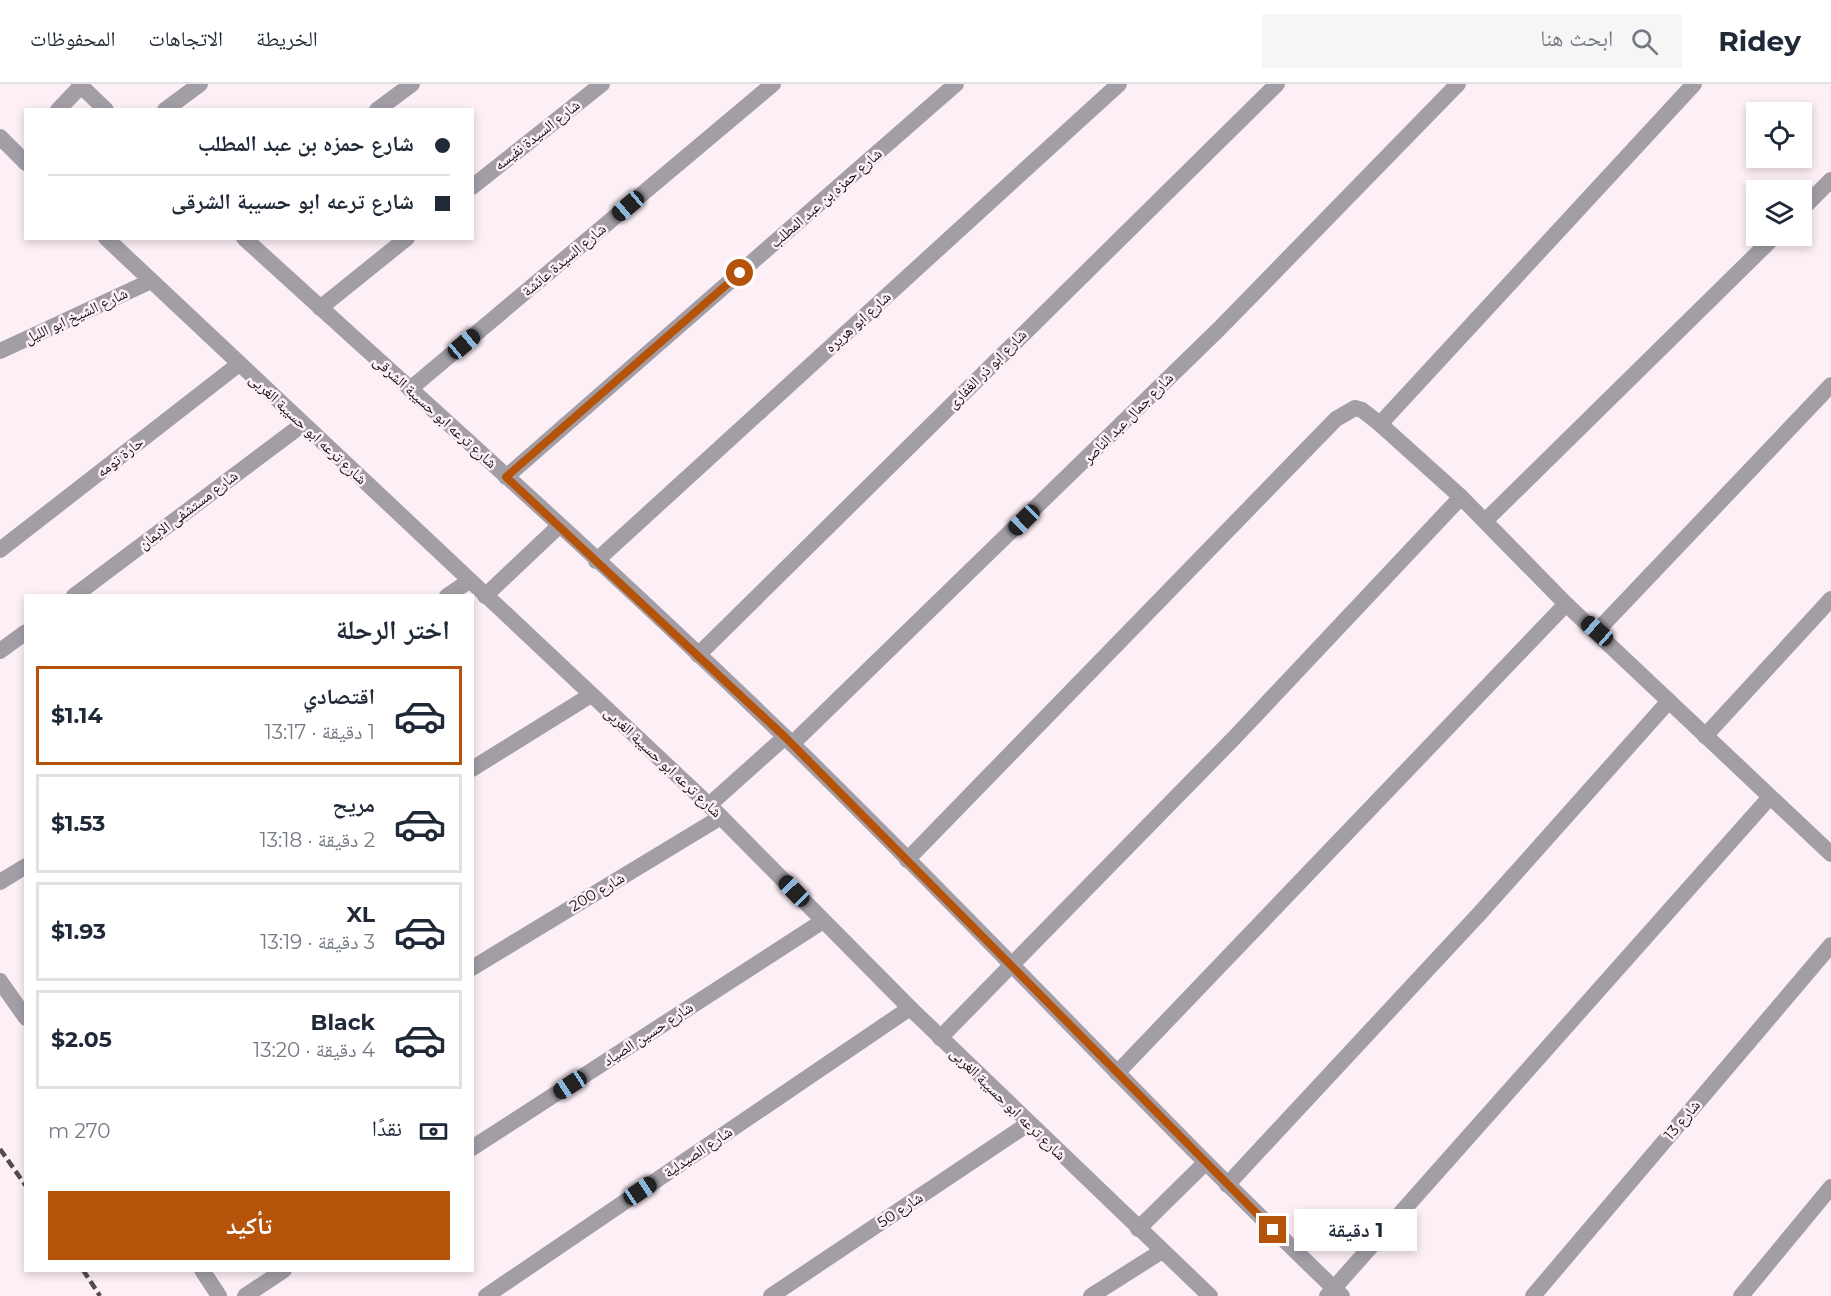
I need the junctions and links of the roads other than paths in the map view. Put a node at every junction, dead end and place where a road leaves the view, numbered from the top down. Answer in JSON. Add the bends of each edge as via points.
{"nodes":[{"id":1,"x":200,"y":84,"type":"edge"},
{"id":2,"x":412,"y":84,"type":"edge"},
{"id":3,"x":602,"y":84,"type":"edge"},
{"id":4,"x":773,"y":84,"type":"edge"},
{"id":5,"x":956,"y":84,"type":"edge"},
{"id":6,"x":1119,"y":84,"type":"edge"},
{"id":7,"x":1277,"y":84,"type":"edge"},
{"id":8,"x":1458,"y":84,"type":"edge"},
{"id":9,"x":1694,"y":84,"type":"edge"},
{"id":10,"x":80,"y":85,"type":"edge"},
{"id":11,"x":60,"y":108,"type":"edge"},
{"id":12,"x":104,"y":108,"type":"edge"},
{"id":13,"x":168,"y":108,"type":"edge"},
{"id":14,"x":380,"y":108,"type":"edge"},
{"id":15,"x":0,"y":137,"type":"edge"},
{"id":16,"x":22,"y":153,"type":"edge"},
{"id":17,"x":1831,"y":180,"type":"edge"},
{"id":18,"x":474,"y":185,"type":"edge"},
{"id":19,"x":1812,"y":199,"type":"edge"},
{"id":20,"x":108,"y":240,"type":"edge"},
{"id":21,"x":246,"y":240,"type":"edge"},
{"id":22,"x":405,"y":240,"type":"edge"},
{"id":23,"x":1765,"y":246,"type":"edge"},
{"id":24,"x":151,"y":281,"type":"junction"},
{"id":25,"x":320,"y":308,"type":"junction"},
{"id":26,"x":0,"y":351,"type":"edge"},
{"id":27,"x":239,"y":364,"type":"junction"},
{"id":28,"x":1831,"y":385,"type":"edge"},
{"id":29,"x":410,"y":389,"type":"junction"},
{"id":30,"x":303,"y":424,"type":"junction"},
{"id":31,"x":1380,"y":424,"type":"junction"},
{"id":32,"x":506,"y":477,"type":"junction"},
{"id":33,"x":1461,"y":497,"type":"junction"},
{"id":34,"x":1485,"y":521,"type":"junction"},
{"id":35,"x":559,"y":526,"type":"junction"},
{"id":36,"x":0,"y":550,"type":"edge"},
{"id":37,"x":597,"y":561,"type":"junction"},
{"id":38,"x":469,"y":581,"type":"junction"},
{"id":39,"x":77,"y":594,"type":"edge"},
{"id":40,"x":450,"y":594,"type":"edge"},
{"id":41,"x":485,"y":596,"type":"junction"},
{"id":42,"x":1831,"y":599,"type":"edge"},
{"id":43,"x":1566,"y":604,"type":"junction"},
{"id":44,"x":1597,"y":631,"type":"junction"},
{"id":45,"x":24,"y":633,"type":"edge"},
{"id":46,"x":0,"y":651,"type":"edge"},
{"id":47,"x":698,"y":655,"type":"junction"},
{"id":48,"x":591,"y":695,"type":"junction"},
{"id":49,"x":1669,"y":701,"type":"junction"},
{"id":50,"x":1705,"y":736,"type":"junction"},
{"id":51,"x":788,"y":741,"type":"junction"},
{"id":52,"x":474,"y":768,"type":"edge"},
{"id":53,"x":1770,"y":797,"type":"junction"},
{"id":54,"x":715,"y":811,"type":"junction"},
{"id":55,"x":1829,"y":847,"type":"edge"},
{"id":56,"x":907,"y":860,"type":"junction"},
{"id":57,"x":24,"y":867,"type":"edge"},
{"id":58,"x":0,"y":882,"type":"edge"},
{"id":59,"x":823,"y":921,"type":"junction"},
{"id":60,"x":1831,"y":945,"type":"edge"},
{"id":61,"x":1012,"y":965,"type":"junction"},
{"id":62,"x":474,"y":967,"type":"edge"},
{"id":63,"x":0,"y":981,"type":"edge"},
{"id":64,"x":910,"y":1008,"type":"junction"},
{"id":65,"x":24,"y":1015,"type":"edge"},
{"id":66,"x":940,"y":1038,"type":"junction"},
{"id":67,"x":1117,"y":1074,"type":"junction"},
{"id":68,"x":1028,"y":1124,"type":"junction"},
{"id":69,"x":474,"y":1147,"type":"edge"},
{"id":70,"x":1205,"y":1163,"type":"junction"},
{"id":71,"x":1227,"y":1185,"type":"junction"},
{"id":72,"x":1831,"y":1187,"type":"edge"},
{"id":73,"x":1138,"y":1229,"type":"junction"},
{"id":74,"x":1162,"y":1251,"type":"junction"},
{"id":75,"x":202,"y":1272,"type":"edge"},
{"id":76,"x":281,"y":1272,"type":"edge"},
{"id":77,"x":1335,"y":1294,"type":"edge"},
{"id":78,"x":219,"y":1296,"type":"edge"},
{"id":79,"x":245,"y":1296,"type":"edge"},
{"id":80,"x":486,"y":1296,"type":"edge"},
{"id":81,"x":771,"y":1296,"type":"edge"},
{"id":82,"x":1091,"y":1296,"type":"edge"},
{"id":83,"x":1210,"y":1296,"type":"edge"},
{"id":84,"x":1533,"y":1296,"type":"edge"},
{"id":85,"x":1741,"y":1296,"type":"edge"}],
"edges":[{"from":1,"to":13,"type":"street"},
{"from":2,"to":14,"type":"street"},
{"from":3,"to":18,"type":"street","name":"شارع السيدة نفيسه"},
{"from":4,"to":29,"type":"street","name":"شارع السيدة عائشة"},
{"from":5,"to":32,"type":"street","name":"شارع حمزه بن عبد المطلب"},
{"from":6,"to":37,"type":"street","name":"شارع ابو هريره"},
{"from":7,"to":47,"type":"street","name":"شارع ابو ذر الغفارى"},
{"from":8,"to":51,"type":"street","name":"شارع جمال عبد الناصر","via":[[1219,329]]},
{"from":9,"to":31,"type":"street"},
{"from":10,"to":11,"type":"street"},
{"from":10,"to":12,"type":"street"},
{"from":15,"to":16,"type":"street"},
{"from":17,"to":19,"type":"street"},
{"from":20,"to":24,"type":"street","name":"شارع ترعه ابو حسيبة الغربى"},
{"from":21,"to":25,"type":"street","name":"شارع ترعه ابو حسيبة الشرقى"},
{"from":22,"to":25,"type":"street"},
{"from":23,"to":34,"type":"street"},
{"from":24,"to":26,"type":"street","name":"شارع الشيخ ابو الليل"},
{"from":24,"to":27,"type":"street","name":"شارع ترعه ابو حسيبة الغربى"},
{"from":25,"to":29,"type":"street","name":"شارع ترعه ابو حسيبة الشرقى"},
{"from":27,"to":30,"type":"street","name":"شارع ترعه ابو حسيبة الغربى"},
{"from":27,"to":36,"type":"street","name":"حارة تومه"},
{"from":28,"to":44,"type":"street"},
{"from":29,"to":32,"type":"street","name":"شارع ترعه ابو حسيبة الشرقى"},
{"from":30,"to":38,"type":"street","name":"شارع ترعه ابو حسيبة الغربى"},
{"from":30,"to":39,"type":"street","name":"شارع مستشفى الايمان"},
{"from":31,"to":33,"type":"street"},
{"from":31,"to":56,"type":"street","via":[[1355,408],[1336,419]]},
{"from":32,"to":35,"type":"street","name":"شارع ترعه ابو حسيبة الشرقى"},
{"from":33,"to":34,"type":"street"},
{"from":33,"to":61,"type":"street","via":[[1235,737]]},
{"from":34,"to":43,"type":"street"},
{"from":35,"to":37,"type":"street","name":"شارع ترعه ابو حسيبة الشرقى"},
{"from":35,"to":41,"type":"street"},
{"from":37,"to":47,"type":"street","name":"شارع ترعه ابو حسيبة الشرقى"},
{"from":38,"to":40,"type":"street"},
{"from":38,"to":41,"type":"street","name":"شارع ترعه ابو حسيبة الغربى"},
{"from":41,"to":48,"type":"street","name":"شارع ترعه ابو حسيبة الغربى"},
{"from":42,"to":50,"type":"street"},
{"from":43,"to":44,"type":"street"},
{"from":43,"to":67,"type":"street"},
{"from":44,"to":49,"type":"street"},
{"from":45,"to":46,"type":"street"},
{"from":47,"to":51,"type":"street","name":"شارع ترعه ابو حسيبة الشرقى"},
{"from":48,"to":52,"type":"street"},
{"from":48,"to":54,"type":"street","name":"شارع ترعه ابو حسيبة الغربى"},
{"from":49,"to":50,"type":"street"},
{"from":49,"to":71,"type":"street","via":[[1480,913]]},
{"from":50,"to":53,"type":"street"},
{"from":51,"to":54,"type":"street","name":"شارع جمال عبد الناصر"},
{"from":51,"to":56,"type":"street","name":"شارع ترعه ابو حسيبة الشرقى"},
{"from":53,"to":55,"type":"street"},
{"from":53,"to":77,"type":"street"},
{"from":54,"to":59,"type":"street","name":"شارع ترعه ابو حسيبة الغربى"},
{"from":54,"to":62,"type":"street","name":"شارع 200"},
{"from":56,"to":61,"type":"street","name":"شارع ترعه ابو حسيبة الشرقى"},
{"from":57,"to":58,"type":"street"},
{"from":59,"to":64,"type":"street","name":"شارع ترعه ابو حسيبة الغربى"},
{"from":59,"to":69,"type":"street","name":"شارع حسين الصياد"},
{"from":60,"to":84,"type":"street","name":"شارع 13"},
{"from":61,"to":66,"type":"street"},
{"from":61,"to":67,"type":"street","name":"شارع ترعه ابو حسيبة الشرقى"},
{"from":63,"to":65,"type":"street"},
{"from":64,"to":66,"type":"street","name":"شارع ترعه ابو حسيبة الغربى"},
{"from":64,"to":80,"type":"street","name":"شارع الصيدلية"},
{"from":66,"to":68,"type":"street","name":"شارع ترعه ابو حسيبة الغربى"},
{"from":67,"to":70,"type":"street","name":"شارع ترعه ابو حسيبة الشرقى"},
{"from":68,"to":73,"type":"street","name":"شارع ترعه ابو حسيبة الغربى"},
{"from":68,"to":81,"type":"street","name":"شارع 50"},
{"from":70,"to":71,"type":"street","name":"شارع ترعه ابو حسيبة الشرقى"},
{"from":70,"to":73,"type":"street"},
{"from":71,"to":77,"type":"street","name":"شارع ترعه ابو حسيبة الشرقى"},
{"from":72,"to":85,"type":"street"},
{"from":73,"to":74,"type":"street","name":"شارع ترعه ابو حسيبة الغربى"},
{"from":74,"to":82,"type":"street"},
{"from":74,"to":83,"type":"street","name":"شارع ترعه ابو حسيبة الغربى"},
{"from":75,"to":78,"type":"street"},
{"from":76,"to":79,"type":"street"}]}
